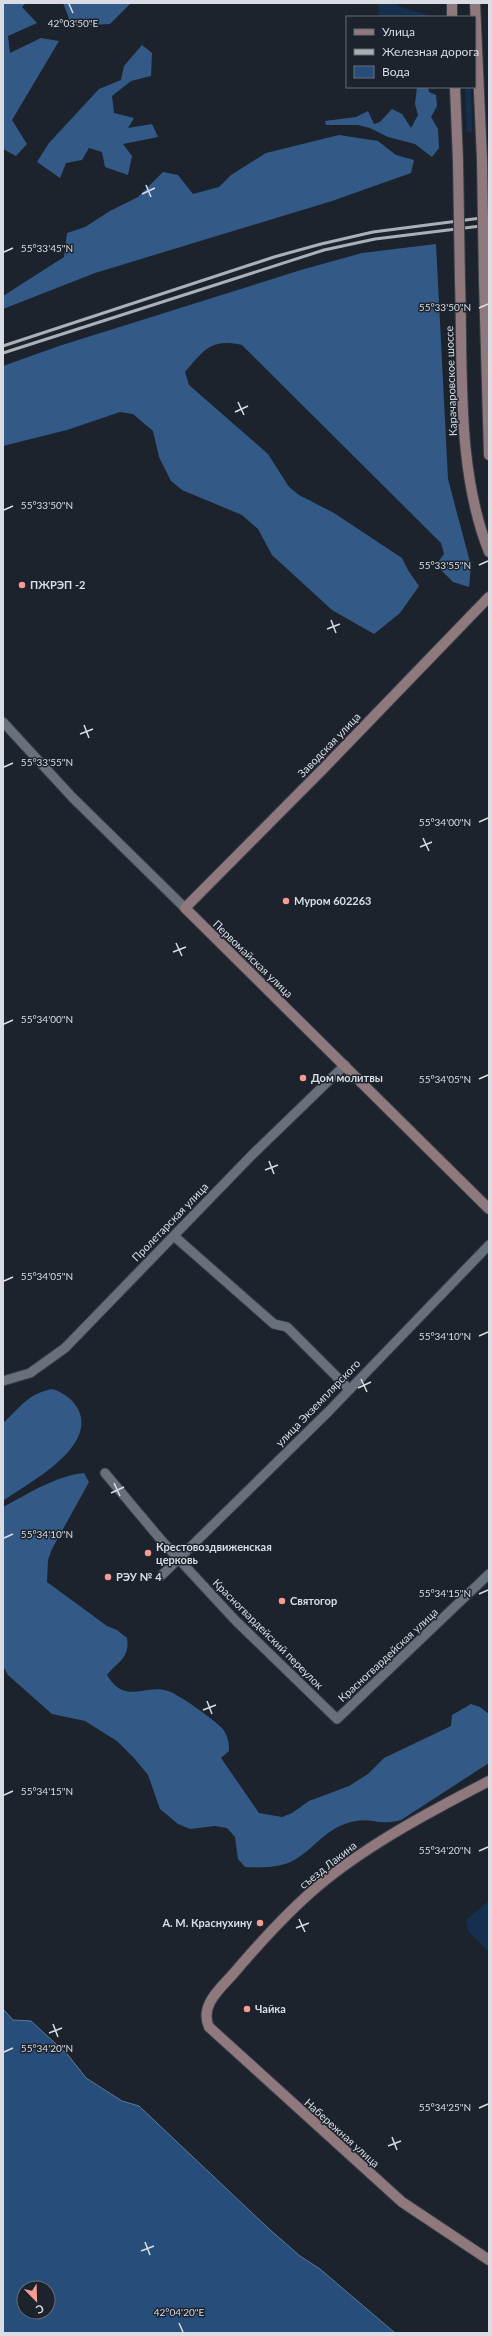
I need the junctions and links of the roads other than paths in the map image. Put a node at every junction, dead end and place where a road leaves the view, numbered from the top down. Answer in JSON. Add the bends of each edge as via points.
{"nodes":[{"id":1,"x":452,"y":3,"type":"edge"},
{"id":2,"x":475,"y":3,"type":"edge"},
{"id":3,"x":452,"y":16,"type":"edge"},
{"id":4,"x":476,"y":16,"type":"edge"},
{"id":5,"x":476,"y":25,"type":"edge"},
{"id":6,"x":455,"y":88,"type":"edge"},
{"id":7,"x":489,"y":455,"type":"edge"},
{"id":8,"x":484,"y":527,"type":"edge"},
{"id":9,"x":489,"y":552,"type":"edge"},
{"id":10,"x":489,"y":597,"type":"edge"},
{"id":11,"x":3,"y":722,"type":"edge"},
{"id":12,"x":185,"y":908,"type":"junction"},
{"id":13,"x":345,"y":1065,"type":"junction"},
{"id":14,"x":489,"y":1209,"type":"edge"},
{"id":15,"x":174,"y":1236,"type":"junction"},
{"id":16,"x":489,"y":1245,"type":"edge"},
{"id":17,"x":3,"y":1381,"type":"edge"},
{"id":18,"x":349,"y":1389,"type":"junction"},
{"id":19,"x":105,"y":1473,"type":"dead end"},
{"id":20,"x":179,"y":1560,"type":"junction"},
{"id":21,"x":489,"y":1574,"type":"edge"},
{"id":22,"x":162,"y":1575,"type":"dead end"},
{"id":23,"x":337,"y":1720,"type":"joint"},
{"id":24,"x":489,"y":1781,"type":"edge"},
{"id":25,"x":209,"y":2003,"type":"joint"},
{"id":26,"x":489,"y":2260,"type":"edge"}],
"edges":[{"from":1,"to":3,"type":"street"},
{"from":2,"to":4,"type":"street","bridge":true},
{"from":5,"to":7,"type":"street","bridge":true},
{"from":6,"to":8,"type":"street","name":"Карачаровское шоссе","bridge":true,"via":[[466,448],[470,482]]},
{"from":8,"to":9,"type":"street","name":"Карачаровское шоссе"},
{"from":10,"to":12,"type":"street","name":"Заводская улица"},
{"from":11,"to":12,"type":"street","name":"Первомайская улица","via":[[72,797]]},
{"from":12,"to":13,"type":"street","name":"Первомайская улица"},
{"from":13,"to":14,"type":"street","name":"Первомайская улица"},
{"from":13,"to":15,"type":"street","name":"Пролетарская улица"},
{"from":15,"to":17,"type":"street","name":"Пролетарская улица","via":[[65,1348],[30,1373]]},
{"from":15,"to":18,"type":"street","via":[[274,1324],[288,1327]]},
{"from":16,"to":18,"type":"street","name":"улица Экземплярского"},
{"from":18,"to":20,"type":"street","name":"улица Экземплярского"},
{"from":19,"to":20,"type":"street","name":"Красногвардейский переулок"},
{"from":20,"to":22,"type":"street","name":"улица Экземплярского"},
{"from":20,"to":23,"type":"street","name":"Красногвардейский переулок","via":[[235,1620]]},
{"from":21,"to":23,"type":"street","name":"Красногвардейская улица"},
{"from":24,"to":25,"type":"street","name":"съезд Лакина","via":[[368,1850],[309,1893],[252,1952]]},
{"from":25,"to":26,"type":"street","name":"Набережная улица","via":[[206,2015],[209,2027],[402,2202]]}]}
